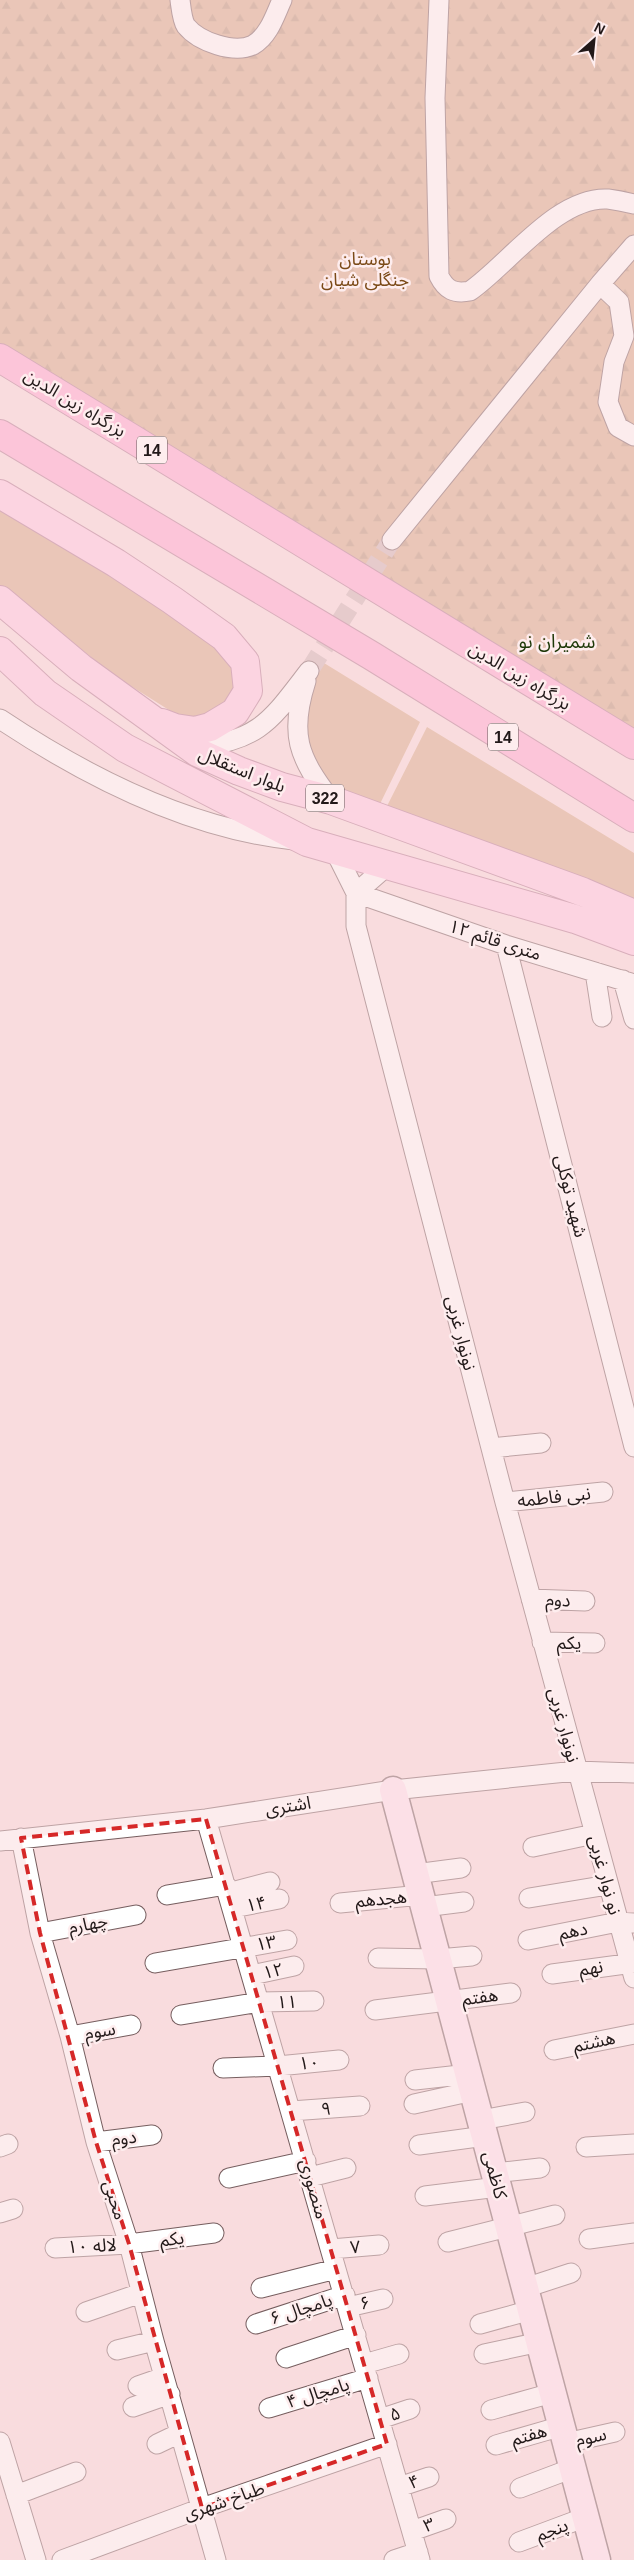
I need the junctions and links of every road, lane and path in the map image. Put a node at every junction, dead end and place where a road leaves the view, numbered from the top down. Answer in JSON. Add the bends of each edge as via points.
{"nodes":[{"id":1,"x":180,"y":0,"type":"edge"},
{"id":2,"x":282,"y":0,"type":"edge"},
{"id":3,"x":439,"y":0,"type":"edge"},
{"id":4,"x":634,"y":204,"type":"edge"},
{"id":5,"x":634,"y":245,"type":"edge"},
{"id":6,"x":600,"y":284,"type":"junction"},
{"id":7,"x":0,"y":358,"type":"edge"},
{"id":8,"x":0,"y":434,"type":"edge"},
{"id":9,"x":634,"y":436,"type":"edge"},
{"id":10,"x":0,"y":494,"type":"edge"},
{"id":11,"x":392,"y":540,"type":"tunnel mouth"},
{"id":12,"x":0,"y":600,"type":"edge"},
{"id":13,"x":43,"y":636,"type":"junction"},
{"id":14,"x":7,"y":658,"type":"edge"},
{"id":15,"x":145,"y":716,"type":"junction"},
{"id":16,"x":0,"y":719,"type":"edge"},
{"id":17,"x":634,"y":745,"type":"edge"},
{"id":18,"x":191,"y":748,"type":"junction"},
{"id":19,"x":331,"y":800,"type":"junction"},
{"id":20,"x":634,"y":818,"type":"edge"},
{"id":21,"x":307,"y":842,"type":"junction"},
{"id":22,"x":335,"y":851,"type":"junction"},
{"id":23,"x":512,"y":865,"type":"junction"},
{"id":24,"x":388,"y":866,"type":"junction"},
{"id":25,"x":356,"y":893,"type":"junction"},
{"id":26,"x":506,"y":899,"type":"junction"},
{"id":27,"x":634,"y":914,"type":"edge"},
{"id":28,"x":634,"y":941,"type":"edge"},
{"id":29,"x":506,"y":945,"type":"junction"},
{"id":30,"x":595,"y":972,"type":"junction"},
{"id":31,"x":629,"y":982,"type":"edge"},
{"id":32,"x":602,"y":1017,"type":"dead end"},
{"id":33,"x":634,"y":1019,"type":"edge"},
{"id":34,"x":542,"y":1443,"type":"dead end"},
{"id":35,"x":634,"y":1447,"type":"edge"},
{"id":36,"x":490,"y":1448,"type":"junction"},
{"id":37,"x":603,"y":1492,"type":"dead end"},
{"id":38,"x":505,"y":1502,"type":"junction"},
{"id":39,"x":531,"y":1599,"type":"junction"},
{"id":40,"x":585,"y":1601,"type":"dead end"},
{"id":41,"x":542,"y":1642,"type":"junction"},
{"id":42,"x":596,"y":1643,"type":"dead end"},
{"id":43,"x":576,"y":1771,"type":"junction"},
{"id":44,"x":634,"y":1774,"type":"edge"},
{"id":45,"x":393,"y":1790,"type":"junction"},
{"id":46,"x":206,"y":1819,"type":"junction"},
{"id":47,"x":594,"y":1834,"type":"junction"},
{"id":48,"x":20,"y":1838,"type":"junction"},
{"id":49,"x":0,"y":1841,"type":"edge"},
{"id":50,"x":534,"y":1847,"type":"dead end"},
{"id":51,"x":461,"y":1868,"type":"dead end"},
{"id":52,"x":270,"y":1882,"type":"dead end"},
{"id":53,"x":608,"y":1886,"type":"junction"},
{"id":54,"x":420,"y":1892,"type":"junction"},
{"id":55,"x":167,"y":1894,"type":"dead end"},
{"id":56,"x":229,"y":1895,"type":"junction"},
{"id":57,"x":529,"y":1898,"type":"dead end"},
{"id":58,"x":279,"y":1899,"type":"dead end"},
{"id":59,"x":340,"y":1902,"type":"dead end"},
{"id":60,"x":464,"y":1902,"type":"dead end"},
{"id":61,"x":136,"y":1915,"type":"dead end"},
{"id":62,"x":626,"y":1923,"type":"edge"},
{"id":63,"x":40,"y":1933,"type":"junction"},
{"id":64,"x":287,"y":1940,"type":"dead end"},
{"id":65,"x":528,"y":1940,"type":"dead end"},
{"id":66,"x":244,"y":1947,"type":"junction"},
{"id":67,"x":472,"y":1956,"type":"dead end"},
{"id":68,"x":378,"y":1958,"type":"dead end"},
{"id":69,"x":438,"y":1959,"type":"junction"},
{"id":70,"x":155,"y":1963,"type":"dead end"},
{"id":71,"x":294,"y":1966,"type":"dead end"},
{"id":72,"x":632,"y":1968,"type":"edge"},
{"id":73,"x":552,"y":1974,"type":"dead end"},
{"id":74,"x":252,"y":1975,"type":"junction"},
{"id":75,"x":511,"y":1993,"type":"dead end"},
{"id":76,"x":449,"y":2000,"type":"junction"},
{"id":77,"x":260,"y":2002,"type":"junction"},
{"id":78,"x":314,"y":2002,"type":"dead end"},
{"id":79,"x":375,"y":2010,"type":"dead end"},
{"id":80,"x":181,"y":2015,"type":"dead end"},
{"id":81,"x":130,"y":2026,"type":"dead end"},
{"id":82,"x":634,"y":2034,"type":"edge"},
{"id":83,"x":70,"y":2036,"type":"junction"},
{"id":84,"x":554,"y":2050,"type":"dead end"},
{"id":85,"x":339,"y":2060,"type":"dead end"},
{"id":86,"x":278,"y":2066,"type":"junction"},
{"id":87,"x":223,"y":2068,"type":"dead end"},
{"id":88,"x":414,"y":2080,"type":"dead end"},
{"id":89,"x":471,"y":2082,"type":"junction"},
{"id":90,"x":414,"y":2104,"type":"dead end"},
{"id":91,"x":360,"y":2106,"type":"dead end"},
{"id":92,"x":291,"y":2111,"type":"junction"},
{"id":93,"x":524,"y":2112,"type":"dead end"},
{"id":94,"x":483,"y":2128,"type":"junction"},
{"id":95,"x":152,"y":2135,"type":"dead end"},
{"id":96,"x":96,"y":2142,"type":"junction"},
{"id":97,"x":419,"y":2144,"type":"dead end"},
{"id":98,"x":634,"y":2144,"type":"edge"},
{"id":99,"x":586,"y":2147,"type":"dead end"},
{"id":100,"x":346,"y":2168,"type":"dead end"},
{"id":101,"x":540,"y":2168,"type":"dead end"},
{"id":102,"x":308,"y":2169,"type":"junction"},
{"id":103,"x":230,"y":2178,"type":"dead end"},
{"id":104,"x":497,"y":2180,"type":"junction"},
{"id":105,"x":425,"y":2196,"type":"dead end"},
{"id":106,"x":555,"y":2215,"type":"dead end"},
{"id":107,"x":509,"y":2226,"type":"junction"},
{"id":108,"x":214,"y":2233,"type":"dead end"},
{"id":109,"x":634,"y":2233,"type":"edge"},
{"id":110,"x":590,"y":2239,"type":"dead end"},
{"id":111,"x":448,"y":2242,"type":"dead end"},
{"id":112,"x":130,"y":2244,"type":"junction"},
{"id":113,"x":379,"y":2245,"type":"dead end"},
{"id":114,"x":56,"y":2248,"type":"dead end"},
{"id":115,"x":331,"y":2249,"type":"junction"},
{"id":116,"x":336,"y":2269,"type":"junction"},
{"id":117,"x":571,"y":2273,"type":"dead end"},
{"id":118,"x":261,"y":2288,"type":"dead end"},
{"id":119,"x":141,"y":2293,"type":"junction"},
{"id":120,"x":383,"y":2299,"type":"dead end"},
{"id":121,"x":528,"y":2299,"type":"junction"},
{"id":122,"x":346,"y":2301,"type":"junction"},
{"id":123,"x":86,"y":2312,"type":"dead end"},
{"id":124,"x":256,"y":2324,"type":"dead end"},
{"id":125,"x":480,"y":2324,"type":"dead end"},
{"id":126,"x":356,"y":2335,"type":"junction"},
{"id":127,"x":154,"y":2341,"type":"junction"},
{"id":128,"x":540,"y":2342,"type":"junction"},
{"id":129,"x":117,"y":2350,"type":"dead end"},
{"id":130,"x":399,"y":2354,"type":"dead end"},
{"id":131,"x":484,"y":2354,"type":"dead end"},
{"id":132,"x":286,"y":2358,"type":"dead end"},
{"id":133,"x":366,"y":2371,"type":"junction"},
{"id":134,"x":138,"y":2386,"type":"dead end"},
{"id":135,"x":167,"y":2386,"type":"junction"},
{"id":136,"x":552,"y":2393,"type":"junction"},
{"id":137,"x":133,"y":2407,"type":"dead end"},
{"id":138,"x":269,"y":2408,"type":"dead end"},
{"id":139,"x":410,"y":2409,"type":"dead end"},
{"id":140,"x":490,"y":2410,"type":"dead end"},
{"id":141,"x":380,"y":2419,"type":"junction"},
{"id":142,"x":615,"y":2432,"type":"dead end"},
{"id":143,"x":180,"y":2434,"type":"junction"},
{"id":144,"x":564,"y":2434,"type":"junction"},
{"id":145,"x":0,"y":2442,"type":"edge"},
{"id":146,"x":157,"y":2444,"type":"dead end"},
{"id":147,"x":387,"y":2444,"type":"junction"},
{"id":148,"x":496,"y":2445,"type":"dead end"},
{"id":149,"x":573,"y":2468,"type":"junction"},
{"id":150,"x":76,"y":2472,"type":"dead end"},
{"id":151,"x":4,"y":2473,"type":"edge"},
{"id":152,"x":429,"y":2477,"type":"dead end"},
{"id":153,"x":399,"y":2487,"type":"junction"},
{"id":154,"x":520,"y":2488,"type":"dead end"},
{"id":155,"x":16,"y":2495,"type":"junction"},
{"id":156,"x":202,"y":2508,"type":"junction"},
{"id":157,"x":586,"y":2517,"type":"junction"},
{"id":158,"x":446,"y":2519,"type":"dead end"},
{"id":159,"x":412,"y":2531,"type":"junction"},
{"id":160,"x":519,"y":2542,"type":"dead end"},
{"id":161,"x":419,"y":2556,"type":"edge"},
{"id":162,"x":36,"y":2560,"type":"edge"},
{"id":163,"x":62,"y":2560,"type":"edge"},
{"id":164,"x":216,"y":2560,"type":"edge"},
{"id":165,"x":394,"y":2560,"type":"edge"},
{"id":166,"x":597,"y":2560,"type":"edge"}],
"edges":[{"from":1,"to":2,"type":"street","via":[[185,24],[196,36],[234,49],[252,45],[263,37]]},
{"from":3,"to":4,"type":"street","via":[[434,98],[439,276],[443,285],[451,291],[470,291],[554,218],[578,204],[606,199]]},
{"from":5,"to":6,"type":"street"},
{"from":6,"to":9,"type":"street","via":[[619,302],[624,336],[614,362],[608,402],[618,427]]},
{"from":6,"to":11,"type":"street"},
{"from":7,"to":17,"type":"highway","name":"بزرگراه زین الدین","number":"14"},
{"from":8,"to":20,"type":"highway","number":"14","via":[[372,656]]},
{"from":10,"to":15,"type":"main road","via":[[172,600],[224,637],[244,662],[248,691],[235,712],[210,727],[195,731],[175,728]]},
{"from":12,"to":13,"type":"main road","name":"بلوار استقلال","number":"322"},
{"from":13,"to":14,"type":"main road","via":[[20,630],[10,640]]},
{"from":13,"to":15,"type":"main road","name":"بلوار استقلال","number":"322"},
{"from":14,"to":21,"type":"main road","name":"بلوار استقلال","via":[[45,693],[124,748]]},
{"from":15,"to":18,"type":"main road","name":"بلوار استقلال","number":"322"},
{"from":16,"to":21,"type":"street","via":[[70,763],[188,816],[260,837]]},
{"from":18,"to":19,"type":"main road","name":"بلوار استقلال","number":"322","via":[[282,787]]},
{"from":18,"to":19,"type":"street","via":[[240,739],[263,726],[309,671],[296,720],[298,737],[314,777]]},
{"from":19,"to":23,"type":"main road","name":"بلوار استقلال","number":"322"},
{"from":21,"to":22,"type":"main road","name":"بلوار استقلال"},
{"from":22,"to":24,"type":"main road","name":"بلوار استقلال"},
{"from":22,"to":25,"type":"street"},
{"from":23,"to":26,"type":"main road","via":[[522,875],[524,883],[515,896]]},
{"from":23,"to":27,"type":"main road","name":"بلوار استقلال","number":"322"},
{"from":24,"to":25,"type":"street"},
{"from":24,"to":26,"type":"main road","name":"بلوار استقلال"},
{"from":25,"to":29,"type":"street","name":"۱۲ متری قائم"},
{"from":25,"to":36,"type":"street","name":"نونوار غربی","via":[[356,926]]},
{"from":26,"to":28,"type":"main road","name":"بلوار استقلال"},
{"from":29,"to":30,"type":"street","name":"۱۲ متری قائم"},
{"from":29,"to":35,"type":"street","name":"شهید توکلی"},
{"from":30,"to":31,"type":"street","name":"۱۲ متری قائم"},
{"from":30,"to":32,"type":"street"},
{"from":31,"to":33,"type":"street"},
{"from":34,"to":36,"type":"street"},
{"from":36,"to":38,"type":"street","name":"نونوار غربی"},
{"from":37,"to":38,"type":"street","name":"نبی فاطمه"},
{"from":38,"to":39,"type":"street","name":"نونوار غربی"},
{"from":39,"to":40,"type":"street","name":"دوم"},
{"from":39,"to":41,"type":"street","name":"نونوار غربی"},
{"from":41,"to":42,"type":"street","name":"یکم"},
{"from":41,"to":43,"type":"street","name":"نونوار غربی"},
{"from":43,"to":44,"type":"street","name":"اشتری"},
{"from":43,"to":45,"type":"street","name":"اشتری"},
{"from":43,"to":47,"type":"street","name":"نو نوار غربی"},
{"from":45,"to":46,"type":"street","name":"اشتری"},
{"from":45,"to":54,"type":"street","name":"کاظمی"},
{"from":46,"to":48,"type":"street","name":"اشتری"},
{"from":46,"to":56,"type":"street","name":"منصوری"},
{"from":47,"to":50,"type":"street"},
{"from":47,"to":53,"type":"street","name":"نو نوار غربی"},
{"from":48,"to":49,"type":"street","name":"اشتری"},
{"from":48,"to":63,"type":"street","name":"محبی"},
{"from":51,"to":54,"type":"street"},
{"from":52,"to":56,"type":"street"},
{"from":53,"to":57,"type":"street"},
{"from":53,"to":62,"type":"street","name":"نو نوار غربی"},
{"from":54,"to":59,"type":"street","name":"هجدهم"},
{"from":54,"to":60,"type":"street"},
{"from":54,"to":69,"type":"street","name":"کاظمی"},
{"from":55,"to":56,"type":"street"},
{"from":56,"to":58,"type":"street","name":"۱۴"},
{"from":56,"to":66,"type":"street","name":"منصوری"},
{"from":61,"to":63,"type":"street","name":"چهارم"},
{"from":62,"to":65,"type":"street","name":"دهم"},
{"from":62,"to":72,"type":"street","name":"نو نوار غربی"},
{"from":63,"to":83,"type":"street","name":"محبی"},
{"from":64,"to":66,"type":"street","name":"۱۳"},
{"from":66,"to":70,"type":"street","name":"۱۳"},
{"from":66,"to":74,"type":"street","name":"منصوری"},
{"from":67,"to":69,"type":"street"},
{"from":68,"to":69,"type":"street"},
{"from":69,"to":76,"type":"street","name":"کاظمی"},
{"from":71,"to":74,"type":"street","name":"۱۲"},
{"from":72,"to":73,"type":"street","name":"نهم"},
{"from":74,"to":77,"type":"street","name":"منصوری"},
{"from":75,"to":76,"type":"street","name":"هفتم"},
{"from":76,"to":79,"type":"street","name":"هفتم"},
{"from":76,"to":89,"type":"street","name":"کاظمی"},
{"from":77,"to":78,"type":"street","name":"۱۱"},
{"from":77,"to":80,"type":"street","name":"۱۱"},
{"from":77,"to":86,"type":"street","name":"منصوری"},
{"from":81,"to":83,"type":"street","name":"سوم"},
{"from":82,"to":84,"type":"street","name":"هشتم"},
{"from":83,"to":96,"type":"street","name":"محبی"},
{"from":85,"to":86,"type":"street","name":"۱۰"},
{"from":86,"to":87,"type":"street","name":"۱۰"},
{"from":86,"to":92,"type":"street","name":"منصوری"},
{"from":88,"to":89,"type":"street"},
{"from":89,"to":90,"type":"street"},
{"from":89,"to":94,"type":"street","name":"کاظمی"},
{"from":91,"to":92,"type":"street","name":"۹"},
{"from":92,"to":102,"type":"street","name":"منصوری"},
{"from":93,"to":94,"type":"street"},
{"from":94,"to":97,"type":"street"},
{"from":94,"to":104,"type":"street","name":"کاظمی"},
{"from":95,"to":96,"type":"street","name":"دوم"},
{"from":96,"to":112,"type":"street","name":"محبی"},
{"from":98,"to":99,"type":"street"},
{"from":100,"to":102,"type":"street"},
{"from":101,"to":104,"type":"street"},
{"from":102,"to":103,"type":"street"},
{"from":102,"to":115,"type":"street","name":"منصوری"},
{"from":104,"to":105,"type":"street"},
{"from":104,"to":107,"type":"street","name":"کاظمی"},
{"from":106,"to":107,"type":"street"},
{"from":107,"to":111,"type":"street"},
{"from":107,"to":121,"type":"street","name":"کاظمی"},
{"from":108,"to":112,"type":"street","name":"یکم"},
{"from":109,"to":110,"type":"street"},
{"from":112,"to":114,"type":"street","name":"لاله ۱۰"},
{"from":112,"to":119,"type":"street","name":"محبی"},
{"from":113,"to":115,"type":"street","name":"۷"},
{"from":115,"to":116,"type":"street","name":"منصوری"},
{"from":116,"to":118,"type":"street"},
{"from":116,"to":122,"type":"street","name":"منصوری"},
{"from":117,"to":121,"type":"street"},
{"from":119,"to":123,"type":"street"},
{"from":119,"to":127,"type":"street","name":"محبی"},
{"from":120,"to":122,"type":"street","name":"۶"},
{"from":121,"to":125,"type":"street"},
{"from":121,"to":128,"type":"street","name":"کاظمی"},
{"from":122,"to":124,"type":"street","name":"۶ پامچال"},
{"from":122,"to":126,"type":"street","name":"منصوری"},
{"from":126,"to":132,"type":"street"},
{"from":126,"to":133,"type":"street","name":"منصوری"},
{"from":127,"to":129,"type":"street"},
{"from":127,"to":135,"type":"street","name":"محبی"},
{"from":128,"to":131,"type":"street"},
{"from":128,"to":136,"type":"street","name":"کاظمی"},
{"from":130,"to":133,"type":"street"},
{"from":133,"to":138,"type":"street","name":"پامچال ۴"},
{"from":133,"to":141,"type":"street","name":"منصوری"},
{"from":134,"to":135,"type":"street"},
{"from":135,"to":137,"type":"street"},
{"from":135,"to":143,"type":"street","name":"محبی"},
{"from":136,"to":140,"type":"street"},
{"from":136,"to":144,"type":"street","name":"کاظمی"},
{"from":139,"to":141,"type":"street","name":"۵"},
{"from":141,"to":147,"type":"street","name":"منصوری"},
{"from":142,"to":144,"type":"street","name":"سوم"},
{"from":143,"to":146,"type":"street"},
{"from":143,"to":156,"type":"street","name":"محبی"},
{"from":144,"to":148,"type":"street","name":"هفتم"},
{"from":144,"to":149,"type":"street","name":"کاظمی"},
{"from":145,"to":151,"type":"street"},
{"from":147,"to":153,"type":"street","name":"منصوری"},
{"from":147,"to":156,"type":"street","name":"طباخ شهری"},
{"from":149,"to":154,"type":"street"},
{"from":149,"to":157,"type":"street","name":"کاظمی"},
{"from":150,"to":155,"type":"street"},
{"from":151,"to":155,"type":"street"},
{"from":152,"to":153,"type":"street","name":"۴"},
{"from":153,"to":159,"type":"street","name":"منصوری"},
{"from":155,"to":162,"type":"street"},
{"from":156,"to":163,"type":"street","name":"طباخ شهری"},
{"from":156,"to":164,"type":"street","name":"محبی"},
{"from":157,"to":160,"type":"street","name":"پنجم"},
{"from":157,"to":166,"type":"street","name":"کاظمی"},
{"from":158,"to":159,"type":"street","name":"۳"},
{"from":159,"to":161,"type":"street","name":"منصوری"},
{"from":161,"to":165,"type":"street"}]}
